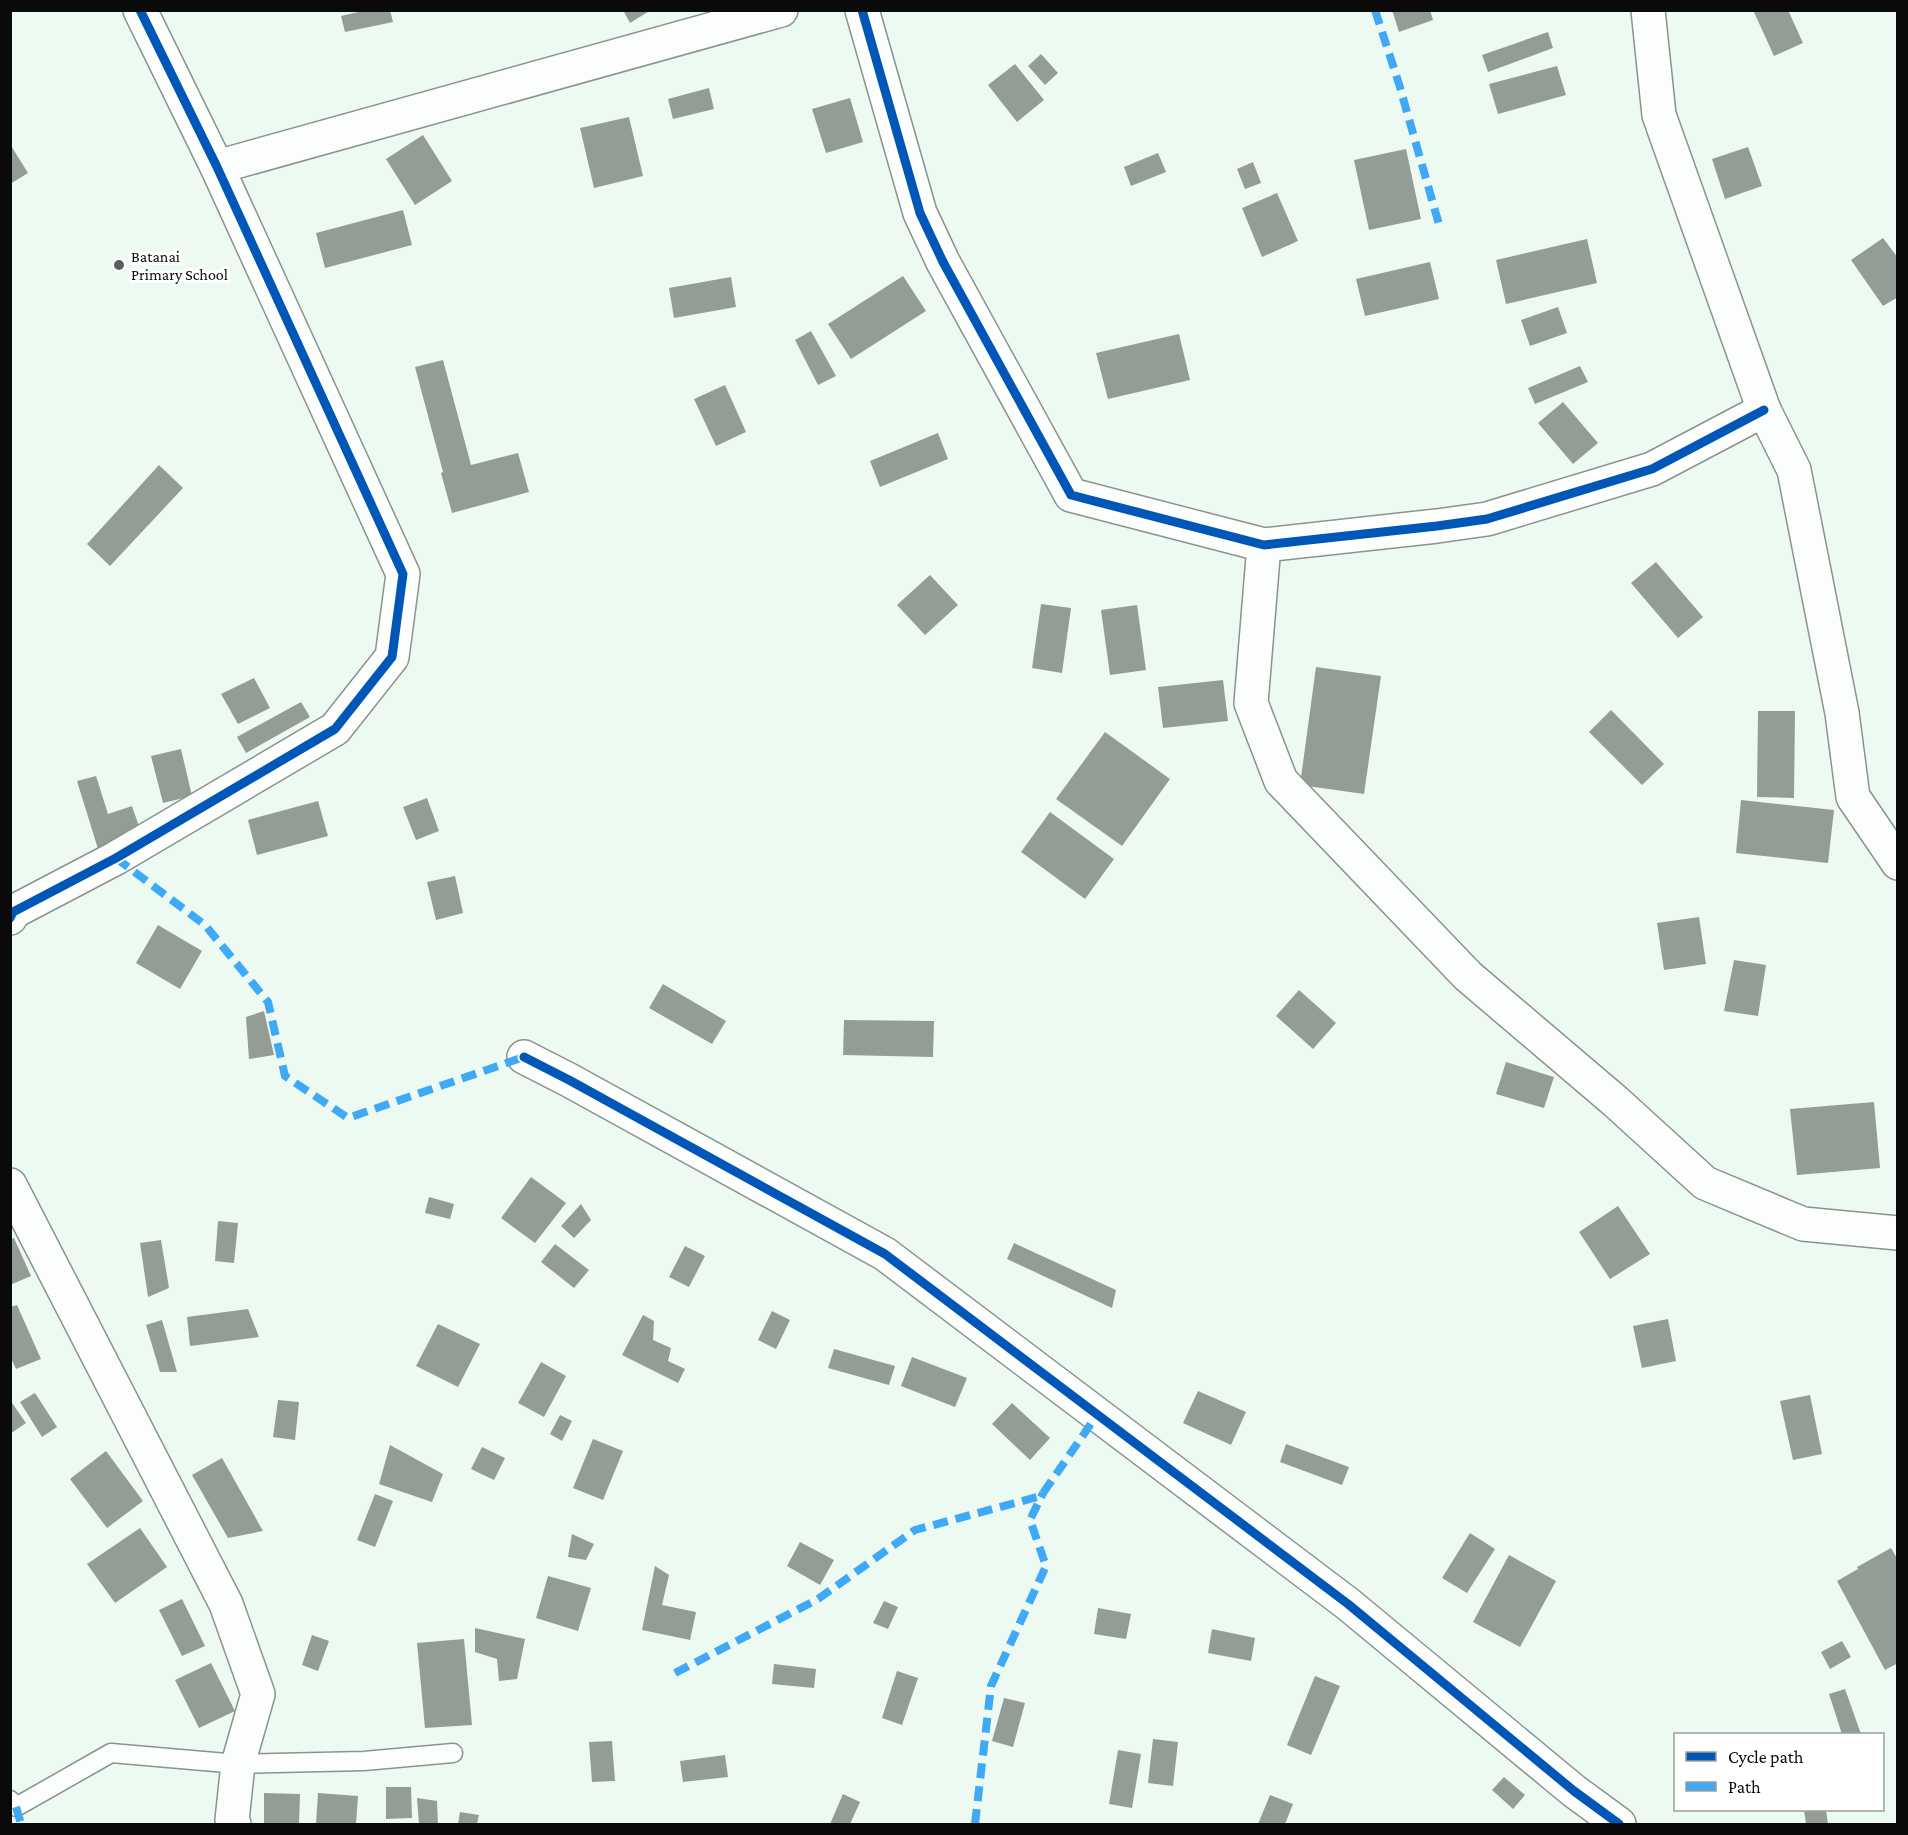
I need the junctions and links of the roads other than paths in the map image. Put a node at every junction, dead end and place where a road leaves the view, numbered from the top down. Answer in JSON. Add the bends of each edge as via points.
{"nodes":[{"id":1,"x":140,"y":10,"type":"edge"},
{"id":2,"x":781,"y":10,"type":"edge"},
{"id":3,"x":862,"y":10,"type":"edge"},
{"id":4,"x":1648,"y":10,"type":"edge"},
{"id":5,"x":217,"y":167,"type":"junction"},
{"id":6,"x":1764,"y":410,"type":"junction"},
{"id":7,"x":1264,"y":545,"type":"junction"},
{"id":8,"x":1898,"y":863,"type":"edge"},
{"id":9,"x":10,"y":918,"type":"edge"},
{"id":10,"x":524,"y":1057,"type":"dead end"},
{"id":11,"x":10,"y":1185,"type":"edge"},
{"id":12,"x":1898,"y":1233,"type":"edge"},
{"id":13,"x":453,"y":1753,"type":"dead end"},
{"id":14,"x":238,"y":1764,"type":"junction"},
{"id":15,"x":10,"y":1800,"type":"edge"},
{"id":16,"x":234,"y":1824,"type":"edge"},
{"id":17,"x":1619,"y":1824,"type":"edge"}],
"edges":[{"from":1,"to":5,"type":"street"},
{"from":2,"to":5,"type":"street"},
{"from":3,"to":7,"type":"street","via":[[920,213],[1071,495]]},
{"from":4,"to":6,"type":"street","via":[[1659,115]]},
{"from":5,"to":9,"type":"street","via":[[404,574],[393,657],[335,729],[116,858],[13,912]]},
{"from":6,"to":7,"type":"street","via":[[1652,469],[1487,519]]},
{"from":6,"to":8,"type":"street","via":[[1794,470],[1842,713],[1853,797]]},
{"from":7,"to":12,"type":"street","via":[[1251,703],[1281,781],[1468,976],[1705,1183],[1803,1224]]},
{"from":10,"to":17,"type":"street","via":[[885,1254],[1348,1604]]},
{"from":11,"to":14,"type":"street","via":[[226,1604],[258,1694]]},
{"from":13,"to":14,"type":"lane","via":[[364,1761]]},
{"from":14,"to":15,"type":"lane","via":[[111,1753],[16,1808]]},
{"from":14,"to":16,"type":"street"}]}
